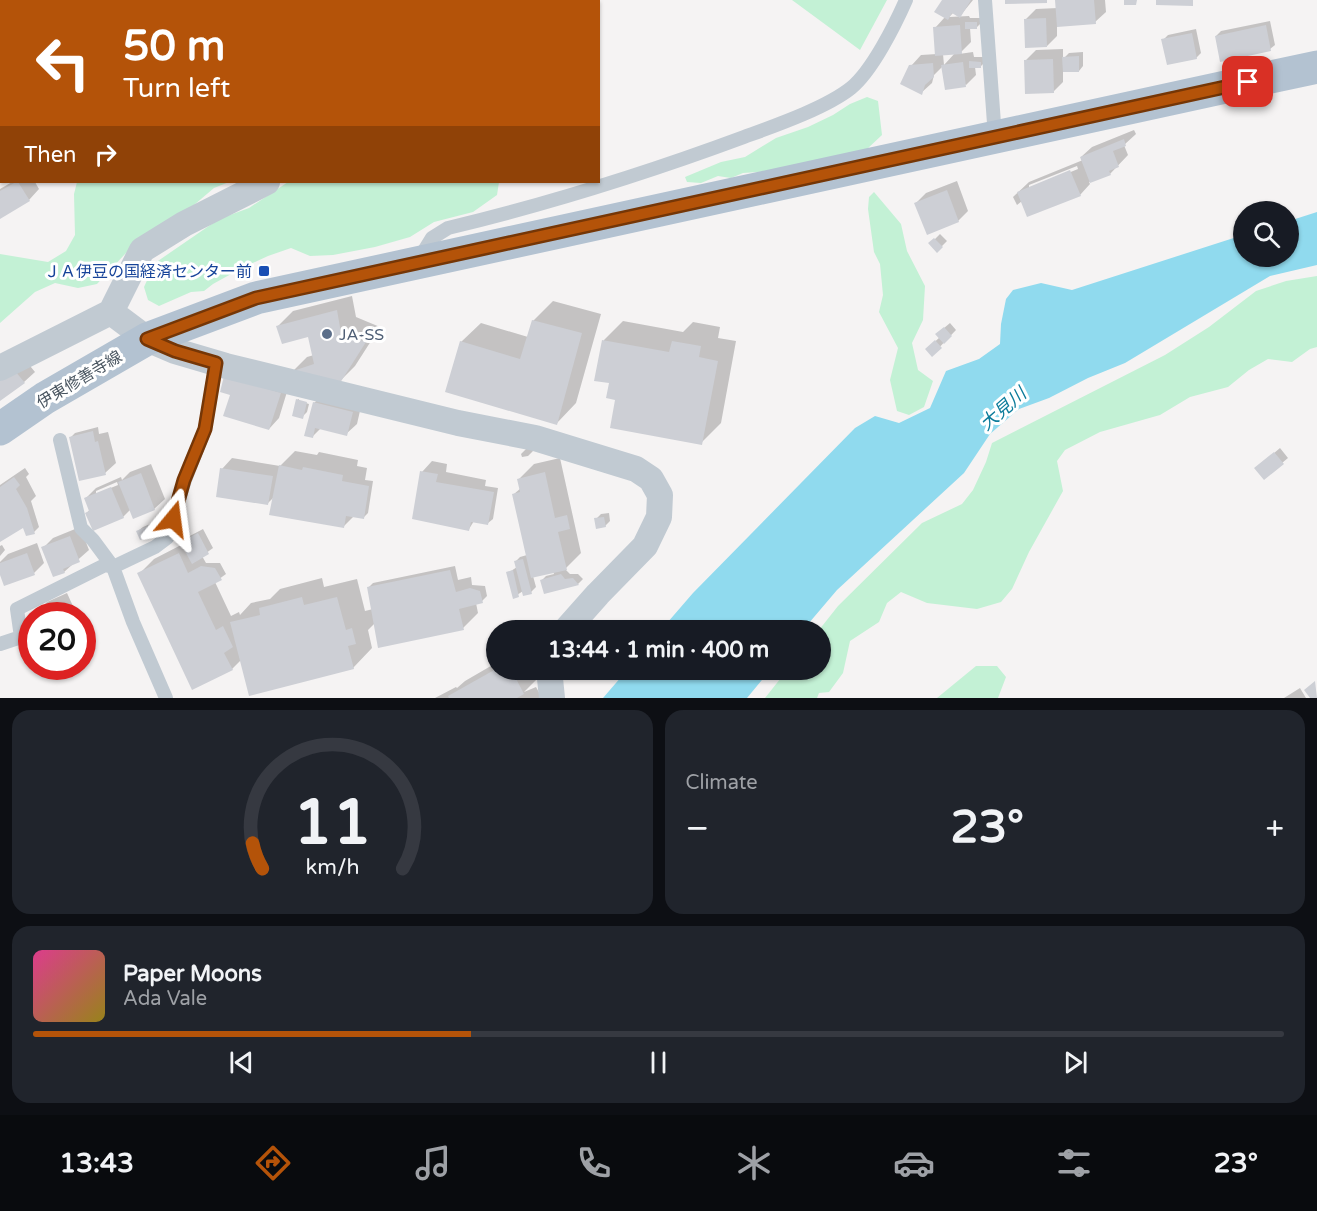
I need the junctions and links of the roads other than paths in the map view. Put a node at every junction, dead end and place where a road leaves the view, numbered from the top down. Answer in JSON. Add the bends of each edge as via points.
{"nodes":[{"id":1,"x":906,"y":0,"type":"edge"},
{"id":2,"x":985,"y":0,"type":"edge"},
{"id":3,"x":1317,"y":67,"type":"edge"},
{"id":4,"x":995,"y":137,"type":"junction"},
{"id":5,"x":265,"y":183,"type":"edge"},
{"id":6,"x":416,"y":263,"type":"junction"},
{"id":7,"x":111,"y":312,"type":"junction"},
{"id":8,"x":147,"y":339,"type":"junction"},
{"id":9,"x":216,"y":363,"type":"junction"},
{"id":10,"x":0,"y":368,"type":"edge"},
{"id":11,"x":0,"y":429,"type":"edge"},
{"id":12,"x":60,"y":440,"type":"dead end"},
{"id":13,"x":113,"y":567,"type":"junction"},
{"id":14,"x":576,"y":620,"type":"edge"},
{"id":15,"x":0,"y":644,"type":"edge"},
{"id":16,"x":550,"y":680,"type":"edge"},
{"id":17,"x":166,"y":698,"type":"edge"},
{"id":18,"x":552,"y":698,"type":"edge"}],
"edges":[{"from":1,"to":6,"type":"lane","via":[[876,57],[851,88],[829,101],[779,124],[608,184],[448,228],[432,238]]},
{"from":2,"to":4,"type":"lane"},
{"from":3,"to":4,"type":"main road","name":"伊東修善寺線"},
{"from":4,"to":6,"type":"main road","name":"伊東修善寺線"},
{"from":5,"to":7,"type":"street","via":[[142,250]]},
{"from":6,"to":8,"type":"main road","name":"伊東修善寺線","via":[[256,298]]},
{"from":7,"to":8,"type":"street"},
{"from":7,"to":10,"type":"street"},
{"from":8,"to":9,"type":"street"},
{"from":8,"to":11,"type":"main road","name":"伊東修善寺線"},
{"from":9,"to":13,"type":"lane","via":[[205,429],[184,480],[167,538]]},
{"from":9,"to":14,"type":"street","via":[[458,423],[536,438],[636,469],[651,479],[660,495],[659,517],[645,546]]},
{"from":12,"to":13,"type":"lane","via":[[81,528]]},
{"from":13,"to":15,"type":"lane","via":[[105,565],[17,609],[21,637]]},
{"from":13,"to":17,"type":"lane"},
{"from":16,"to":18,"type":"street"}]}
